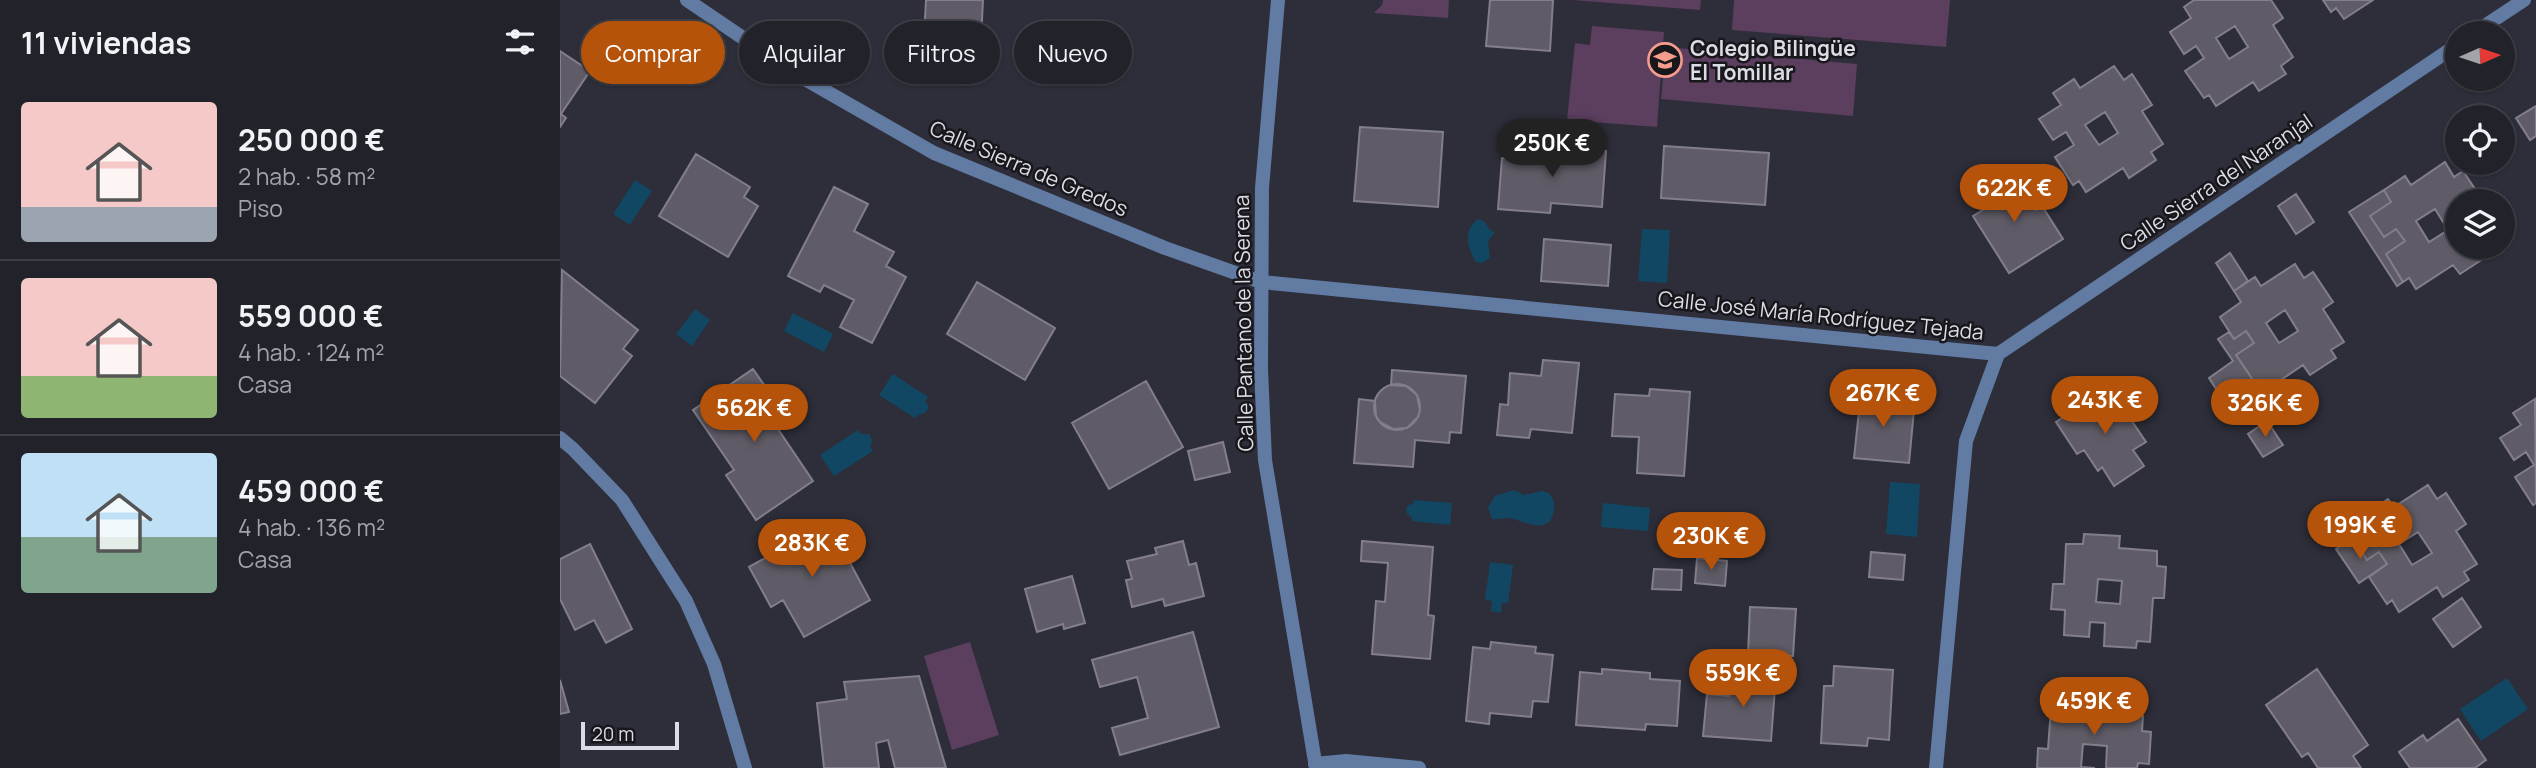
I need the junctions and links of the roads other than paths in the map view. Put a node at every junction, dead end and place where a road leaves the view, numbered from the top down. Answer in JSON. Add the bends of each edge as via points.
{"nodes":[{"id":1,"x":687,"y":0,"type":"edge"},
{"id":2,"x":1278,"y":0,"type":"edge"},
{"id":3,"x":2524,"y":0,"type":"edge"},
{"id":4,"x":2492,"y":21,"type":"edge"},
{"id":5,"x":2445,"y":53,"type":"edge"},
{"id":6,"x":1261,"y":282,"type":"junction"},
{"id":7,"x":1998,"y":354,"type":"junction"},
{"id":8,"x":560,"y":438,"type":"edge"},
{"id":9,"x":1315,"y":766,"type":"edge"},
{"id":10,"x":745,"y":768,"type":"edge"},
{"id":11,"x":1419,"y":768,"type":"edge"},
{"id":12,"x":1936,"y":768,"type":"edge"}],
"edges":[{"from":1,"to":6,"type":"street","name":"Calle Sierra de Gredos","via":[[796,74],[934,153]]},
{"from":2,"to":6,"type":"street","name":"Calle Pantano de la Serena","via":[[1262,188]]},
{"from":3,"to":4,"type":"street"},
{"from":5,"to":7,"type":"street","name":"Calle Sierra del Naranjal"},
{"from":6,"to":7,"type":"street","name":"Calle José María Rodríguez Tejada"},
{"from":6,"to":9,"type":"street","name":"Calle Pantano de la Serena","via":[[1265,460]]},
{"from":7,"to":12,"type":"street","name":"Calle José María Rodríguez Tejada","via":[[1966,441]]},
{"from":8,"to":10,"type":"street","via":[[622,500],[686,601],[714,664]]},
{"from":9,"to":11,"type":"street","via":[[1346,761]]}]}
